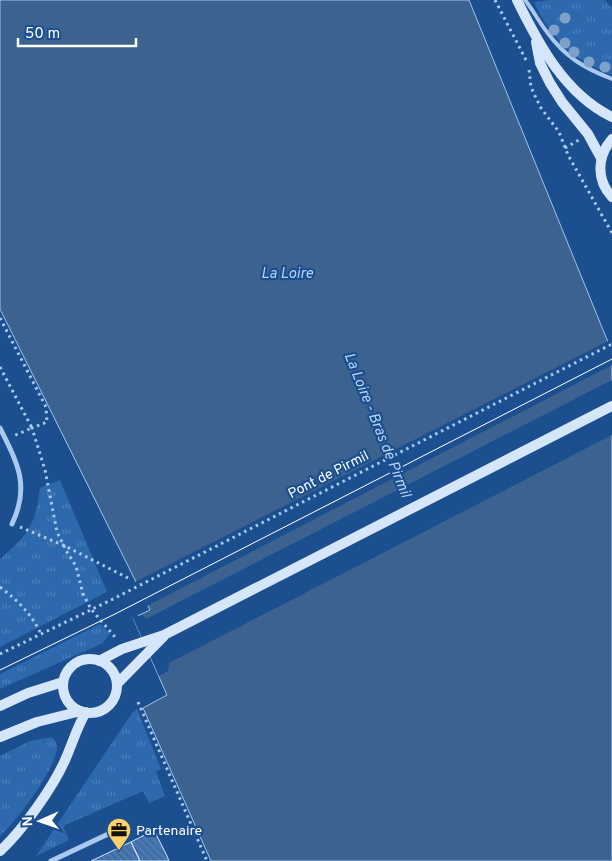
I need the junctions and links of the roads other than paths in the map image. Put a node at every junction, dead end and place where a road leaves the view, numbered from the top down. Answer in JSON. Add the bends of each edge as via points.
{"nodes":[{"id":1,"x":517,"y":0,"type":"edge"},
{"id":2,"x":525,"y":0,"type":"edge"},
{"id":3,"x":535,"y":36,"type":"junction"},
{"id":4,"x":612,"y":79,"type":"edge"},
{"id":5,"x":612,"y":117,"type":"edge"},
{"id":6,"x":612,"y":139,"type":"edge"},
{"id":7,"x":601,"y":158,"type":"junction"},
{"id":8,"x":612,"y":197,"type":"edge"},
{"id":9,"x":612,"y":406,"type":"edge"},
{"id":10,"x":0,"y":428,"type":"edge"},
{"id":11,"x":12,"y":524,"type":"road end"},
{"id":12,"x":164,"y":635,"type":"junction"},
{"id":13,"x":99,"y":661,"type":"junction"},
{"id":14,"x":63,"y":682,"type":"junction"},
{"id":15,"x":116,"y":684,"type":"junction"},
{"id":16,"x":0,"y":706,"type":"edge"},
{"id":17,"x":84,"y":712,"type":"junction"},
{"id":18,"x":0,"y":737,"type":"edge"},
{"id":19,"x":123,"y":827,"type":"dead end"},
{"id":20,"x":0,"y":851,"type":"edge"},
{"id":21,"x":51,"y":861,"type":"edge"}],
"edges":[{"from":1,"to":3,"type":"main road"},
{"from":2,"to":4,"type":"lane","via":[[546,32],[565,52],[588,70]]},
{"from":3,"to":5,"type":"main road","via":[[574,88],[596,108]]},
{"from":3,"to":7,"type":"main road","via":[[540,63],[550,83],[588,134]]},
{"from":6,"to":7,"type":"main road"},
{"from":7,"to":8,"type":"main road","via":[[601,178]]},
{"from":9,"to":12,"type":"main road"},
{"from":10,"to":11,"type":"street","via":[[14,457],[22,485],[19,510]]},
{"from":12,"to":13,"type":"main road","via":[[122,649]]},
{"from":12,"to":15,"type":"main road"},
{"from":13,"to":14,"type":"main road","via":[[79,661],[68,670]]},
{"from":13,"to":15,"type":"main road","via":[[114,673]]},
{"from":14,"to":16,"type":"main road"},
{"from":14,"to":17,"type":"main road","via":[[67,700]]},
{"from":15,"to":17,"type":"main road","via":[[108,706]]},
{"from":17,"to":18,"type":"main road","via":[[37,722]]},
{"from":17,"to":20,"type":"main road","via":[[56,778],[18,832]]},
{"from":19,"to":21,"type":"street"}]}
